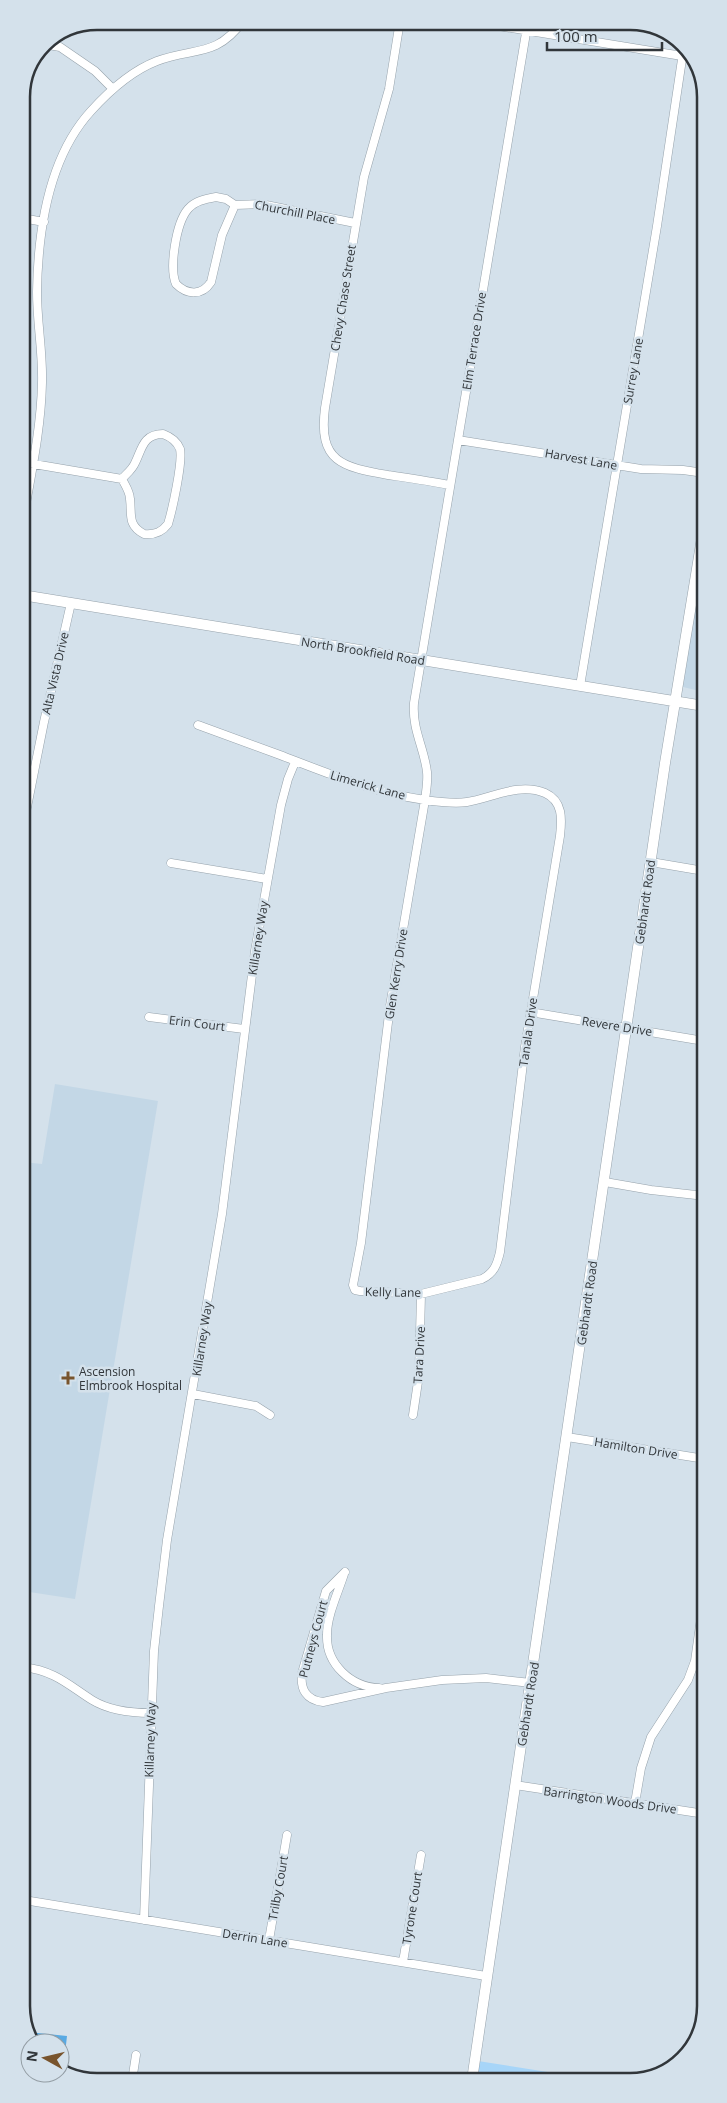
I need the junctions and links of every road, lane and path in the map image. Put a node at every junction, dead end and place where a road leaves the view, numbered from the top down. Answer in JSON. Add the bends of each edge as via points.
{"nodes":[{"id":1,"x":236,"y":30,"type":"edge"},
{"id":2,"x":399,"y":30,"type":"edge"},
{"id":3,"x":516,"y":30,"type":"edge"},
{"id":4,"x":527,"y":32,"type":"junction"},
{"id":5,"x":58,"y":42,"type":"edge"},
{"id":6,"x":54,"y":46,"type":"edge"},
{"id":7,"x":60,"y":47,"type":"junction"},
{"id":8,"x":682,"y":56,"type":"joint"},
{"id":9,"x":112,"y":88,"type":"junction"},
{"id":10,"x":235,"y":205,"type":"junction"},
{"id":11,"x":30,"y":219,"type":"edge"},
{"id":12,"x":44,"y":222,"type":"junction"},
{"id":13,"x":355,"y":224,"type":"junction"},
{"id":14,"x":458,"y":440,"type":"junction"},
{"id":15,"x":30,"y":463,"type":"edge"},
{"id":16,"x":34,"y":464,"type":"junction"},
{"id":17,"x":617,"y":465,"type":"junction"},
{"id":18,"x":697,"y":472,"type":"edge"},
{"id":19,"x":122,"y":479,"type":"junction"},
{"id":20,"x":30,"y":485,"type":"edge"},
{"id":21,"x":450,"y":485,"type":"junction"},
{"id":22,"x":697,"y":568,"type":"edge"},
{"id":23,"x":30,"y":596,"type":"edge"},
{"id":24,"x":71,"y":603,"type":"junction"},
{"id":25,"x":422,"y":660,"type":"junction"},
{"id":26,"x":580,"y":686,"type":"junction"},
{"id":27,"x":675,"y":701,"type":"junction"},
{"id":28,"x":697,"y":705,"type":"edge"},
{"id":29,"x":198,"y":725,"type":"dead end"},
{"id":30,"x":295,"y":762,"type":"junction"},
{"id":31,"x":545,"y":793,"type":"joint"},
{"id":32,"x":30,"y":794,"type":"edge"},
{"id":33,"x":425,"y":800,"type":"junction"},
{"id":34,"x":651,"y":862,"type":"junction"},
{"id":35,"x":171,"y":863,"type":"dead end"},
{"id":36,"x":697,"y":870,"type":"edge"},
{"id":37,"x":267,"y":879,"type":"junction"},
{"id":38,"x":530,"y":1012,"type":"junction"},
{"id":39,"x":149,"y":1017,"type":"dead end"},
{"id":40,"x":627,"y":1028,"type":"junction"},
{"id":41,"x":244,"y":1029,"type":"junction"},
{"id":42,"x":697,"y":1040,"type":"edge"},
{"id":43,"x":604,"y":1182,"type":"junction"},
{"id":44,"x":697,"y":1195,"type":"edge"},
{"id":45,"x":489,"y":1275,"type":"joint"},
{"id":46,"x":354,"y":1290,"type":"joint"},
{"id":47,"x":421,"y":1294,"type":"junction"},
{"id":48,"x":193,"y":1394,"type":"junction"},
{"id":49,"x":270,"y":1415,"type":"dead end"},
{"id":50,"x":413,"y":1415,"type":"dead end"},
{"id":51,"x":567,"y":1437,"type":"junction"},
{"id":52,"x":697,"y":1458,"type":"edge"},
{"id":53,"x":697,"y":1646,"type":"edge"},
{"id":54,"x":30,"y":1669,"type":"edge"},
{"id":55,"x":531,"y":1682,"type":"junction"},
{"id":56,"x":386,"y":1688,"type":"junction"},
{"id":57,"x":151,"y":1713,"type":"junction"},
{"id":58,"x":515,"y":1786,"type":"junction"},
{"id":59,"x":635,"y":1803,"type":"junction"},
{"id":60,"x":697,"y":1813,"type":"edge"},
{"id":61,"x":287,"y":1836,"type":"dead end"},
{"id":62,"x":421,"y":1855,"type":"dead end"},
{"id":63,"x":30,"y":1901,"type":"edge"},
{"id":64,"x":144,"y":1920,"type":"junction"},
{"id":65,"x":269,"y":1940,"type":"junction"},
{"id":66,"x":403,"y":1962,"type":"junction"},
{"id":67,"x":486,"y":1976,"type":"junction"},
{"id":68,"x":136,"y":2055,"type":"dead end"},
{"id":69,"x":133,"y":2073,"type":"edge"},
{"id":70,"x":473,"y":2073,"type":"edge"}],
"edges":[{"from":1,"to":9,"type":"street","via":[[219,45],[203,52],[156,62]]},
{"from":2,"to":13,"type":"street","name":"Chevy Chase Street","via":[[389,89],[364,176]]},
{"from":3,"to":4,"type":"street"},
{"from":4,"to":8,"type":"street"},
{"from":4,"to":14,"type":"street","name":"Elm Terrace Drive"},
{"from":5,"to":7,"type":"street"},
{"from":6,"to":7,"type":"street"},
{"from":7,"to":9,"type":"street","via":[[95,71]]},
{"from":8,"to":17,"type":"street","name":"Surrey Lane"},
{"from":9,"to":12,"type":"street","via":[[73,134],[53,180]]},
{"from":10,"to":10,"type":"street","name":"Churchill Place","via":[[226,200],[207,198],[193,204],[184,215],[172,271],[180,289],[194,293],[207,288],[215,272],[222,235]]},
{"from":10,"to":13,"type":"street","name":"Churchill Place","via":[[261,204]]},
{"from":11,"to":12,"type":"street"},
{"from":12,"to":16,"type":"street","via":[[38,292],[42,383]]},
{"from":13,"to":21,"type":"street","name":"Chevy Chase Street","via":[[325,408],[323,431],[326,444],[336,458],[352,468]]},
{"from":14,"to":17,"type":"street","name":"Harvest Lane"},
{"from":14,"to":21,"type":"street","name":"Elm Terrace Drive"},
{"from":15,"to":16,"type":"street"},
{"from":16,"to":19,"type":"street"},
{"from":16,"to":20,"type":"street"},
{"from":17,"to":18,"type":"street","name":"Harvest Lane"},
{"from":17,"to":26,"type":"street","name":"Surrey Lane"},
{"from":19,"to":19,"type":"street","via":[[130,498],[133,526],[144,534],[164,529],[170,518],[180,455],[174,439],[163,434],[148,438]]},
{"from":21,"to":25,"type":"street","name":"Elm Terrace Drive"},
{"from":22,"to":27,"type":"street","name":"Gebhardt Road"},
{"from":23,"to":24,"type":"street","name":"North Brookfield Road"},
{"from":24,"to":25,"type":"street","name":"North Brookfield Road"},
{"from":24,"to":32,"type":"street","name":"Alta Vista Drive"},
{"from":25,"to":26,"type":"street","name":"North Brookfield Road"},
{"from":25,"to":33,"type":"street","name":"Glen Kerry Drive","via":[[413,713],[427,772]]},
{"from":26,"to":27,"type":"street","name":"North Brookfield Road"},
{"from":27,"to":28,"type":"street","name":"North Brookfield Road"},
{"from":27,"to":34,"type":"street","name":"Gebhardt Road"},
{"from":29,"to":30,"type":"street","name":"Limerick Lane"},
{"from":30,"to":33,"type":"street","name":"Limerick Lane","via":[[349,782]]},
{"from":30,"to":37,"type":"street","name":"Killarney Way","via":[[281,805]]},
{"from":31,"to":33,"type":"street","name":"Limerick Lane","via":[[515,790],[458,803]]},
{"from":31,"to":38,"type":"street","name":"Tanala Drive","via":[[560,808],[561,822]]},
{"from":33,"to":46,"type":"street","name":"Glen Kerry Drive","via":[[390,1006]]},
{"from":34,"to":36,"type":"street"},
{"from":34,"to":40,"type":"street","name":"Gebhardt Road"},
{"from":35,"to":37,"type":"street"},
{"from":37,"to":41,"type":"street","name":"Killarney Way"},
{"from":38,"to":40,"type":"street","name":"Revere Drive"},
{"from":38,"to":45,"type":"street","name":"Tanala Drive","via":[[500,1252],[495,1270]]},
{"from":39,"to":41,"type":"street","name":"Erin Court"},
{"from":40,"to":42,"type":"street","name":"Revere Drive"},
{"from":40,"to":43,"type":"street","name":"Gebhardt Road"},
{"from":41,"to":48,"type":"street","name":"Killarney Way","via":[[222,1214]]},
{"from":43,"to":44,"type":"street"},
{"from":43,"to":51,"type":"street","name":"Gebhardt Road"},
{"from":45,"to":47,"type":"street","name":"Kelly Lane"},
{"from":46,"to":47,"type":"street","name":"Kelly Lane"},
{"from":47,"to":50,"type":"street","name":"Tara Drive","via":[[419,1375]]},
{"from":48,"to":49,"type":"street","via":[[256,1406]]},
{"from":48,"to":57,"type":"street","name":"Killarney Way","via":[[158,1606]]},
{"from":51,"to":52,"type":"street","name":"Hamilton Drive"},
{"from":51,"to":55,"type":"street","name":"Gebhardt Road"},
{"from":53,"to":59,"type":"street","via":[[688,1680],[651,1737]]},
{"from":54,"to":57,"type":"street","via":[[66,1681],[104,1706],[119,1711]]},
{"from":55,"to":56,"type":"street","name":"Putneys Court","via":[[464,1678]]},
{"from":55,"to":58,"type":"street","name":"Gebhardt Road"},
{"from":56,"to":56,"type":"street","name":"Putneys Court","via":[[360,1684],[349,1678],[340,1670],[329,1649],[328,1625],[345,1572],[326,1591],[302,1673],[303,1691],[315,1701],[323,1702]]},
{"from":57,"to":64,"type":"street","name":"Killarney Way"},
{"from":58,"to":59,"type":"street","name":"Barrington Woods Drive"},
{"from":58,"to":67,"type":"street","name":"Gebhardt Road"},
{"from":59,"to":60,"type":"street","name":"Barrington Woods Drive"},
{"from":61,"to":65,"type":"street","name":"Trilby Court"},
{"from":62,"to":66,"type":"street","name":"Tyrone Court"},
{"from":63,"to":64,"type":"street","name":"Derrin Lane"},
{"from":64,"to":65,"type":"street","name":"Derrin Lane"},
{"from":65,"to":66,"type":"street","name":"Derrin Lane"},
{"from":66,"to":67,"type":"street","name":"Derrin Lane"},
{"from":67,"to":70,"type":"street","name":"Gebhardt Road"},
{"from":68,"to":69,"type":"street"}]}
